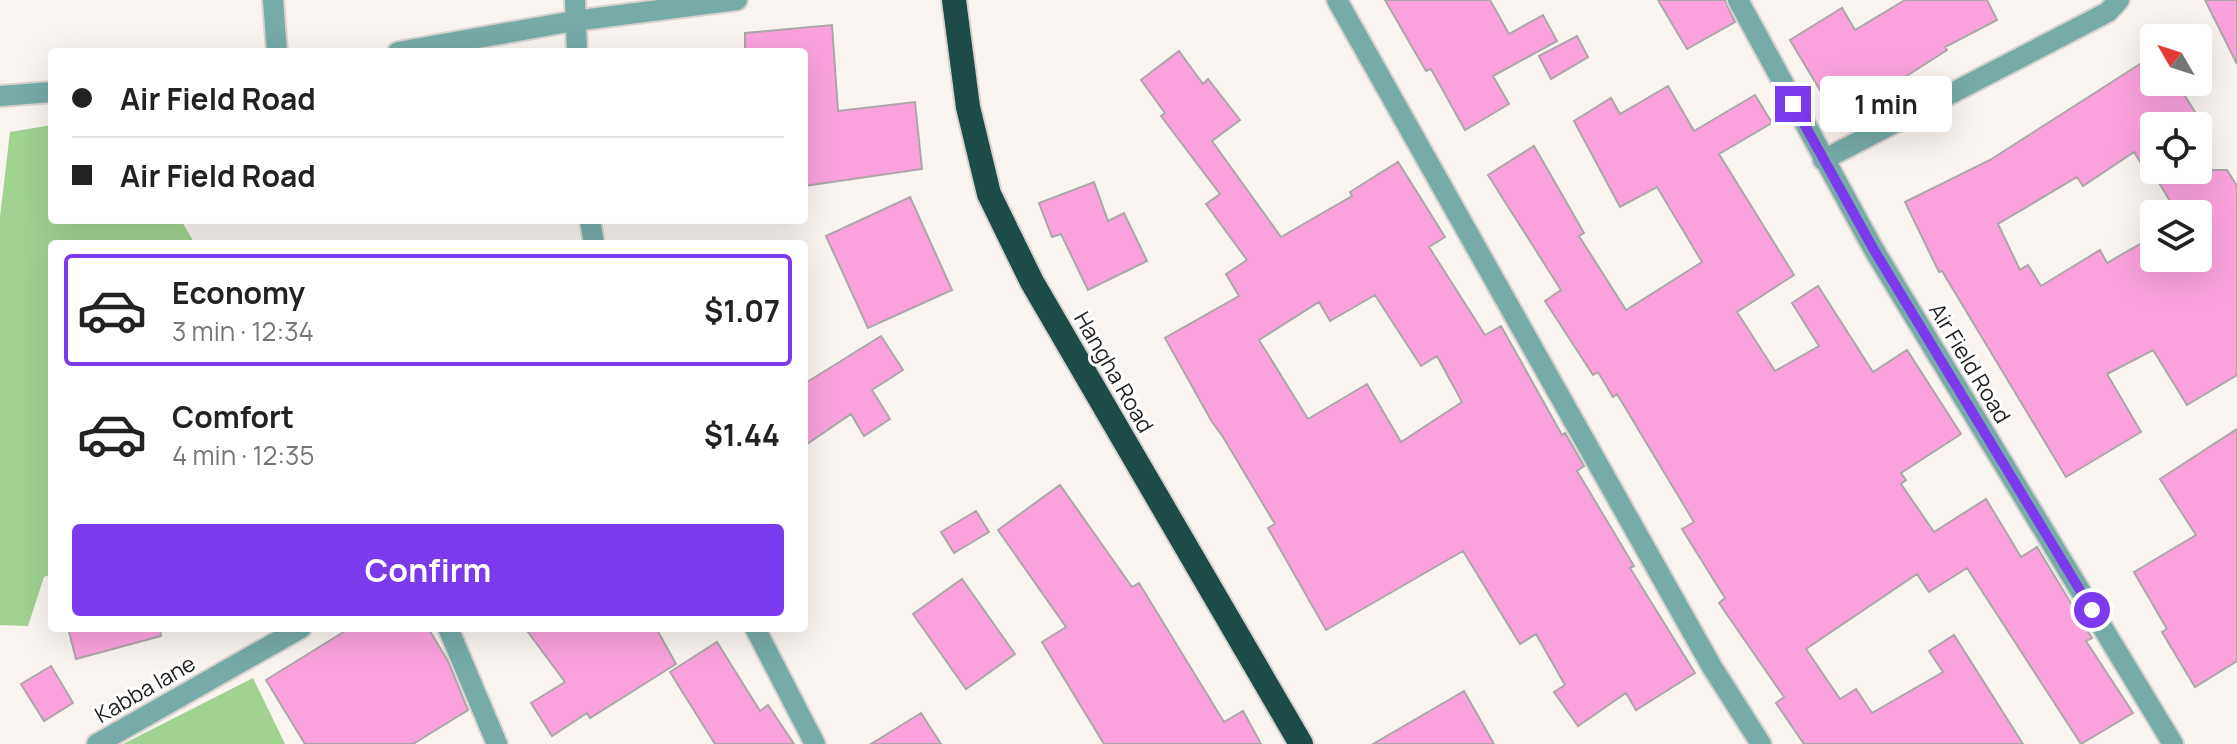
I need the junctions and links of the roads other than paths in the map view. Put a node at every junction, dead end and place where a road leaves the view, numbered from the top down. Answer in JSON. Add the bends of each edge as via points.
{"nodes":[{"id":1,"x":273,"y":0,"type":"edge"},
{"id":2,"x":737,"y":0,"type":"edge"},
{"id":3,"x":954,"y":0,"type":"edge"},
{"id":4,"x":1337,"y":0,"type":"edge"},
{"id":5,"x":1738,"y":0,"type":"edge"},
{"id":6,"x":2119,"y":0,"type":"edge"},
{"id":7,"x":575,"y":10,"type":"edge"},
{"id":8,"x":277,"y":48,"type":"edge"},
{"id":9,"x":415,"y":48,"type":"edge"},
{"id":10,"x":577,"y":48,"type":"edge"},
{"id":11,"x":48,"y":92,"type":"edge"},
{"id":12,"x":0,"y":96,"type":"edge"},
{"id":13,"x":1823,"y":160,"type":"junction"},
{"id":14,"x":294,"y":632,"type":"edge"},
{"id":15,"x":450,"y":632,"type":"edge"},
{"id":16,"x":757,"y":632,"type":"edge"},
{"id":17,"x":97,"y":744,"type":"edge"},
{"id":18,"x":497,"y":744,"type":"edge"},
{"id":19,"x":815,"y":744,"type":"edge"},
{"id":20,"x":1301,"y":744,"type":"edge"},
{"id":21,"x":1761,"y":744,"type":"edge"},
{"id":22,"x":2173,"y":744,"type":"edge"}],
"edges":[{"from":1,"to":8,"type":"street"},
{"from":2,"to":7,"type":"street"},
{"from":3,"to":20,"type":"highway","name":"Hangha Road","via":[[968,107],[989,194],[1032,282]]},
{"from":4,"to":21,"type":"street","via":[[1712,667]]},
{"from":5,"to":13,"type":"street","name":"Air Field Road"},
{"from":6,"to":13,"type":"street","via":[[2108,12]]},
{"from":7,"to":9,"type":"street"},
{"from":7,"to":10,"type":"street"},
{"from":11,"to":12,"type":"street"},
{"from":13,"to":22,"type":"street","name":"Air Field Road"},
{"from":14,"to":17,"type":"street","name":"Kabba lane"},
{"from":15,"to":18,"type":"street"},
{"from":16,"to":19,"type":"street"}]}
